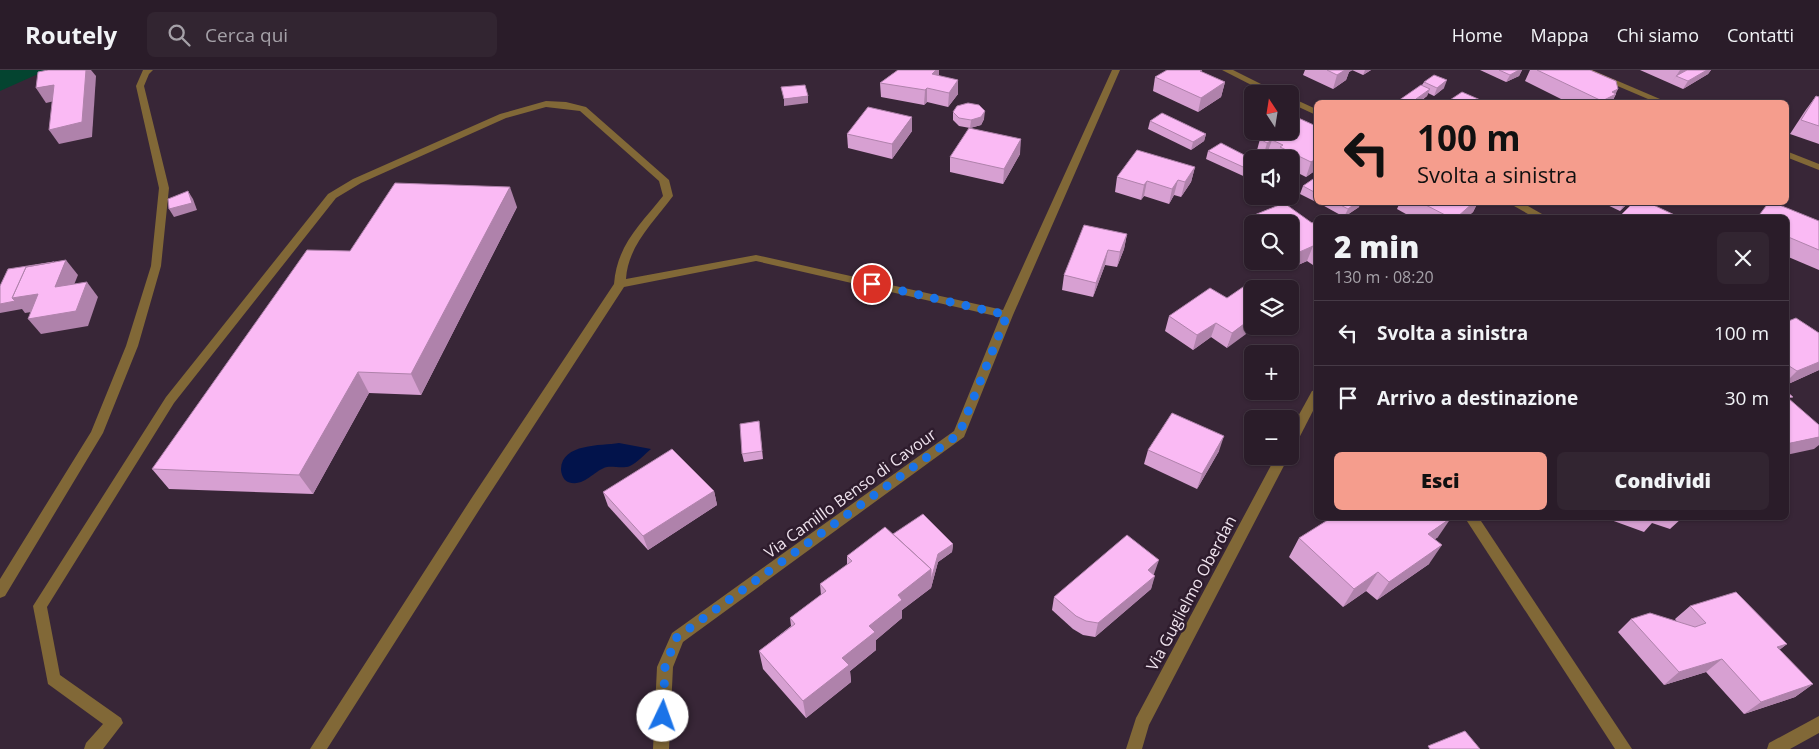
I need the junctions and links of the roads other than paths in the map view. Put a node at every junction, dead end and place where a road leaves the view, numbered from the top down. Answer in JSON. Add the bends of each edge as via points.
{"nodes":[{"id":1,"x":149,"y":70,"type":"edge"},
{"id":2,"x":1116,"y":70,"type":"edge"},
{"id":3,"x":1226,"y":70,"type":"edge"},
{"id":4,"x":1584,"y":70,"type":"edge"},
{"id":5,"x":1258,"y":85,"type":"edge"},
{"id":6,"x":1657,"y":100,"type":"edge"},
{"id":7,"x":1299,"y":104,"type":"edge"},
{"id":8,"x":1314,"y":111,"type":"edge"},
{"id":9,"x":1789,"y":155,"type":"edge"},
{"id":10,"x":1819,"y":168,"type":"edge"},
{"id":11,"x":1518,"y":205,"type":"edge"},
{"id":12,"x":1538,"y":215,"type":"edge"},
{"id":13,"x":620,"y":284,"type":"junction"},
{"id":14,"x":1007,"y":315,"type":"junction"},
{"id":15,"x":1314,"y":398,"type":"edge"},
{"id":16,"x":1299,"y":426,"type":"edge"},
{"id":17,"x":1278,"y":465,"type":"edge"},
{"id":18,"x":1473,"y":520,"type":"edge"},
{"id":19,"x":0,"y":592,"type":"edge"},
{"id":20,"x":1819,"y":724,"type":"edge"},
{"id":21,"x":92,"y":749,"type":"edge"},
{"id":22,"x":318,"y":749,"type":"edge"},
{"id":23,"x":661,"y":749,"type":"edge"},
{"id":24,"x":1134,"y":749,"type":"edge"},
{"id":25,"x":1624,"y":749,"type":"edge"},
{"id":26,"x":1774,"y":749,"type":"edge"}],
"edges":[{"from":1,"to":19,"type":"street","via":[[140,86],[164,188],[156,266],[132,346],[97,433]]},
{"from":2,"to":14,"type":"street","name":"Via Camillo Benso di Cavour"},
{"from":3,"to":5,"type":"street"},
{"from":4,"to":6,"type":"street"},
{"from":7,"to":8,"type":"street"},
{"from":9,"to":10,"type":"street"},
{"from":11,"to":12,"type":"street"},
{"from":13,"to":14,"type":"street","via":[[756,258]]},
{"from":13,"to":21,"type":"street","via":[[628,248],[668,196],[664,180],[583,109],[566,104],[546,104],[503,116],[357,180],[332,196],[170,400],[40,606],[53,679],[115,722]]},
{"from":13,"to":22,"type":"street"},
{"from":14,"to":23,"type":"street","name":"Via Camillo Benso di Cavour","via":[[959,434],[676,638],[665,667]]},
{"from":15,"to":16,"type":"street"},
{"from":17,"to":24,"type":"street","name":"Via Guglielmo Oberdan","via":[[1142,723]]},
{"from":18,"to":25,"type":"street"},
{"from":20,"to":26,"type":"street"}]}
